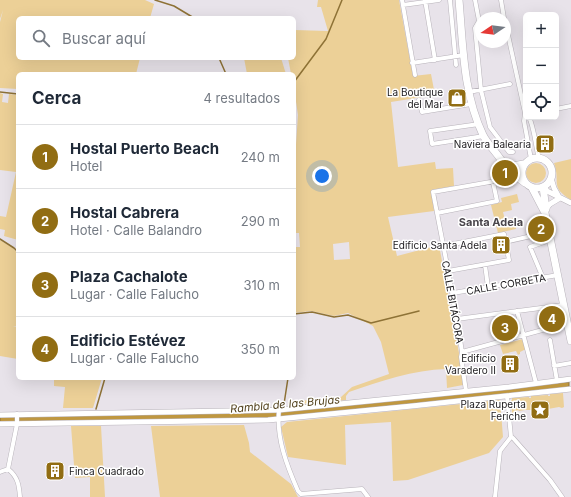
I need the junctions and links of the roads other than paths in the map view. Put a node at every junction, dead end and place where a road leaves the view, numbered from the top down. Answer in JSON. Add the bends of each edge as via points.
{"nodes":[{"id":1,"x":402,"y":0,"type":"edge"},
{"id":2,"x":439,"y":0,"type":"edge"},
{"id":3,"x":450,"y":0,"type":"edge"},
{"id":4,"x":459,"y":0,"type":"edge"},
{"id":5,"x":475,"y":0,"type":"edge"},
{"id":6,"x":501,"y":0,"type":"edge"},
{"id":7,"x":426,"y":1,"type":"edge"},
{"id":8,"x":403,"y":5,"type":"junction"},
{"id":9,"x":477,"y":12,"type":"edge"},
{"id":10,"x":504,"y":12,"type":"edge"},
{"id":11,"x":477,"y":48,"type":"edge"},
{"id":12,"x":511,"y":48,"type":"edge"},
{"id":13,"x":464,"y":55,"type":"junction"},
{"id":14,"x":455,"y":57,"type":"junction"},
{"id":15,"x":435,"y":60,"type":"junction"},
{"id":16,"x":412,"y":63,"type":"junction"},
{"id":17,"x":456,"y":65,"type":"dead end"},
{"id":18,"x":414,"y":75,"type":"dead end"},
{"id":19,"x":510,"y":84,"type":"dead end"},
{"id":20,"x":481,"y":90,"type":"junction"},
{"id":21,"x":469,"y":92,"type":"junction"},
{"id":22,"x":419,"y":100,"type":"dead end"},
{"id":23,"x":522,"y":102,"type":"joint"},
{"id":24,"x":472,"y":104,"type":"junction"},
{"id":25,"x":523,"y":105,"type":"edge"},
{"id":26,"x":571,"y":106,"type":"edge"},
{"id":27,"x":559,"y":108,"type":"edge"},
{"id":28,"x":524,"y":120,"type":"edge"},
{"id":29,"x":531,"y":122,"type":"edge"},
{"id":30,"x":479,"y":124,"type":"junction"},
{"id":31,"x":484,"y":136,"type":"junction"},
{"id":32,"x":512,"y":152,"type":"dead end"},
{"id":33,"x":539,"y":158,"type":"junction"},
{"id":34,"x":531,"y":159,"type":"junction"},
{"id":35,"x":503,"y":162,"type":"junction"},
{"id":36,"x":524,"y":164,"type":"junction"},
{"id":37,"x":516,"y":177,"type":"junction"},
{"id":38,"x":551,"y":178,"type":"junction"},
{"id":39,"x":493,"y":182,"type":"junction"},
{"id":40,"x":525,"y":183,"type":"junction"},
{"id":41,"x":544,"y":187,"type":"junction"},
{"id":42,"x":532,"y":188,"type":"junction"},
{"id":43,"x":560,"y":198,"type":"junction"},
{"id":44,"x":571,"y":203,"type":"edge"},
{"id":45,"x":545,"y":211,"type":"junction"},
{"id":46,"x":437,"y":213,"type":"junction"},
{"id":47,"x":549,"y":236,"type":"junction"},
{"id":48,"x":505,"y":242,"type":"junction"},
{"id":49,"x":443,"y":246,"type":"junction"},
{"id":50,"x":485,"y":265,"type":"junction"},
{"id":51,"x":448,"y":271,"type":"junction"},
{"id":52,"x":558,"y":275,"type":"junction"},
{"id":53,"x":543,"y":278,"type":"junction"},
{"id":54,"x":488,"y":287,"type":"junction"},
{"id":55,"x":453,"y":293,"type":"junction"},
{"id":56,"x":564,"y":305,"type":"junction"},
{"id":57,"x":517,"y":311,"type":"junction"},
{"id":58,"x":457,"y":319,"type":"junction"},
{"id":59,"x":568,"y":323,"type":"junction"},
{"id":60,"x":524,"y":335,"type":"junction"},
{"id":61,"x":550,"y":340,"type":"dead end"},
{"id":62,"x":571,"y":341,"type":"edge"},
{"id":63,"x":462,"y":352,"type":"junction"},
{"id":64,"x":571,"y":363,"type":"edge"},
{"id":65,"x":554,"y":366,"type":"junction"},
{"id":66,"x":571,"y":379,"type":"edge"},
{"id":67,"x":557,"y":381,"type":"junction"},
{"id":68,"x":536,"y":383,"type":"junction"},
{"id":69,"x":571,"y":389,"type":"edge"},
{"id":70,"x":466,"y":391,"type":"junction"},
{"id":71,"x":508,"y":396,"type":"junction"},
{"id":72,"x":279,"y":410,"type":"junction"},
{"id":73,"x":0,"y":415,"type":"edge"},
{"id":74,"x":17,"y":415,"type":"junction"},
{"id":75,"x":278,"y":418,"type":"junction"},
{"id":76,"x":17,"y":423,"type":"junction"},
{"id":77,"x":0,"y":424,"type":"edge"},
{"id":78,"x":510,"y":437,"type":"junction"},
{"id":79,"x":8,"y":469,"type":"junction"},
{"id":80,"x":0,"y":472,"type":"edge"},
{"id":81,"x":20,"y":497,"type":"edge"},
{"id":82,"x":368,"y":497,"type":"edge"},
{"id":83,"x":495,"y":497,"type":"edge"},
{"id":84,"x":562,"y":497,"type":"edge"}],
"edges":[{"from":1,"to":8,"type":"street"},
{"from":2,"to":7,"type":"street"},
{"from":3,"to":14,"type":"street"},
{"from":4,"to":13,"type":"highway"},
{"from":5,"to":9,"type":"street"},
{"from":6,"to":10,"type":"street"},
{"from":7,"to":8,"type":"street"},
{"from":7,"to":15,"type":"street"},
{"from":8,"to":16,"type":"street"},
{"from":11,"to":20,"type":"street"},
{"from":12,"to":23,"type":"street"},
{"from":13,"to":14,"type":"street"},
{"from":13,"to":21,"type":"highway"},
{"from":14,"to":15,"type":"street"},
{"from":14,"to":17,"type":"street"},
{"from":15,"to":16,"type":"street"},
{"from":16,"to":18,"type":"street"},
{"from":19,"to":20,"type":"street"},
{"from":20,"to":21,"type":"street"},
{"from":20,"to":32,"type":"street","via":[[490,127],[509,152]]},
{"from":21,"to":24,"type":"highway"},
{"from":22,"to":24,"type":"street","via":[[422,112]]},
{"from":23,"to":25,"type":"street"},
{"from":24,"to":30,"type":"highway"},
{"from":26,"to":27,"type":"street"},
{"from":28,"to":34,"type":"street"},
{"from":29,"to":33,"type":"street"},
{"from":30,"to":31,"type":"highway"},
{"from":30,"to":31,"type":"street","via":[[430,131],[432,144]]},
{"from":31,"to":35,"type":"highway"},
{"from":33,"to":34,"type":"highway"},
{"from":33,"to":38,"type":"highway","via":[[551,167]]},
{"from":34,"to":36,"type":"highway"},
{"from":35,"to":36,"type":"highway","via":[[512,166]]},
{"from":35,"to":37,"type":"highway"},
{"from":36,"to":40,"type":"highway","via":[[521,173]]},
{"from":37,"to":39,"type":"street"},
{"from":37,"to":40,"type":"highway"},
{"from":38,"to":41,"type":"highway"},
{"from":38,"to":43,"type":"street"},
{"from":39,"to":46,"type":"street","via":[[497,201]]},
{"from":39,"to":46,"type":"street","name":"CALLE BITÁCORA","via":[[433,192]]},
{"from":40,"to":42,"type":"highway"},
{"from":41,"to":42,"type":"highway"},
{"from":41,"to":43,"type":"street"},
{"from":41,"to":45,"type":"highway"},
{"from":42,"to":45,"type":"highway"},
{"from":43,"to":44,"type":"street"},
{"from":43,"to":45,"type":"street","via":[[550,204]]},
{"from":45,"to":47,"type":"highway"},
{"from":46,"to":49,"type":"street","name":"CALLE BITÁCORA"},
{"from":47,"to":48,"type":"street"},
{"from":47,"to":52,"type":"highway"},
{"from":47,"to":53,"type":"street","via":[[530,247]]},
{"from":48,"to":49,"type":"street","via":[[504,234]]},
{"from":48,"to":50,"type":"street","via":[[509,260]]},
{"from":49,"to":51,"type":"street","name":"CALLE BITÁCORA"},
{"from":50,"to":51,"type":"street"},
{"from":50,"to":54,"type":"street"},
{"from":51,"to":55,"type":"street","name":"CALLE BITÁCORA"},
{"from":52,"to":53,"type":"street","name":"CALLE CORBETA"},
{"from":52,"to":56,"type":"highway"},
{"from":53,"to":54,"type":"street","name":"CALLE CORBETA"},
{"from":54,"to":55,"type":"street","name":"CALLE CORBETA"},
{"from":55,"to":58,"type":"street","name":"CALLE BITÁCORA"},
{"from":56,"to":57,"type":"street"},
{"from":56,"to":59,"type":"highway"},
{"from":57,"to":58,"type":"street"},
{"from":57,"to":60,"type":"street"},
{"from":58,"to":63,"type":"street","name":"CALLE BITÁCORA"},
{"from":59,"to":60,"type":"street"},
{"from":59,"to":62,"type":"highway"},
{"from":60,"to":63,"type":"street"},
{"from":60,"to":68,"type":"street"},
{"from":61,"to":65,"type":"street"},
{"from":63,"to":70,"type":"street","name":"CALLE BITÁCORA"},
{"from":64,"to":65,"type":"street"},
{"from":65,"to":67,"type":"street"},
{"from":66,"to":67,"type":"street"},
{"from":67,"to":68,"type":"street"},
{"from":68,"to":70,"type":"street"},
{"from":69,"to":71,"type":"street"},
{"from":70,"to":72,"type":"street"},
{"from":71,"to":75,"type":"street"},
{"from":71,"to":78,"type":"street"},
{"from":72,"to":74,"type":"street"},
{"from":72,"to":75,"type":"street"},
{"from":73,"to":74,"type":"street"},
{"from":74,"to":76,"type":"street"},
{"from":75,"to":76,"type":"street"},
{"from":75,"to":82,"type":"street","via":[[286,461],[301,494],[362,490]]},
{"from":76,"to":77,"type":"street"},
{"from":76,"to":79,"type":"street"},
{"from":78,"to":83,"type":"street","via":[[500,451]]},
{"from":78,"to":84,"type":"street","via":[[550,480]]},
{"from":79,"to":80,"type":"street"},
{"from":79,"to":81,"type":"street","via":[[14,474]]}]}
